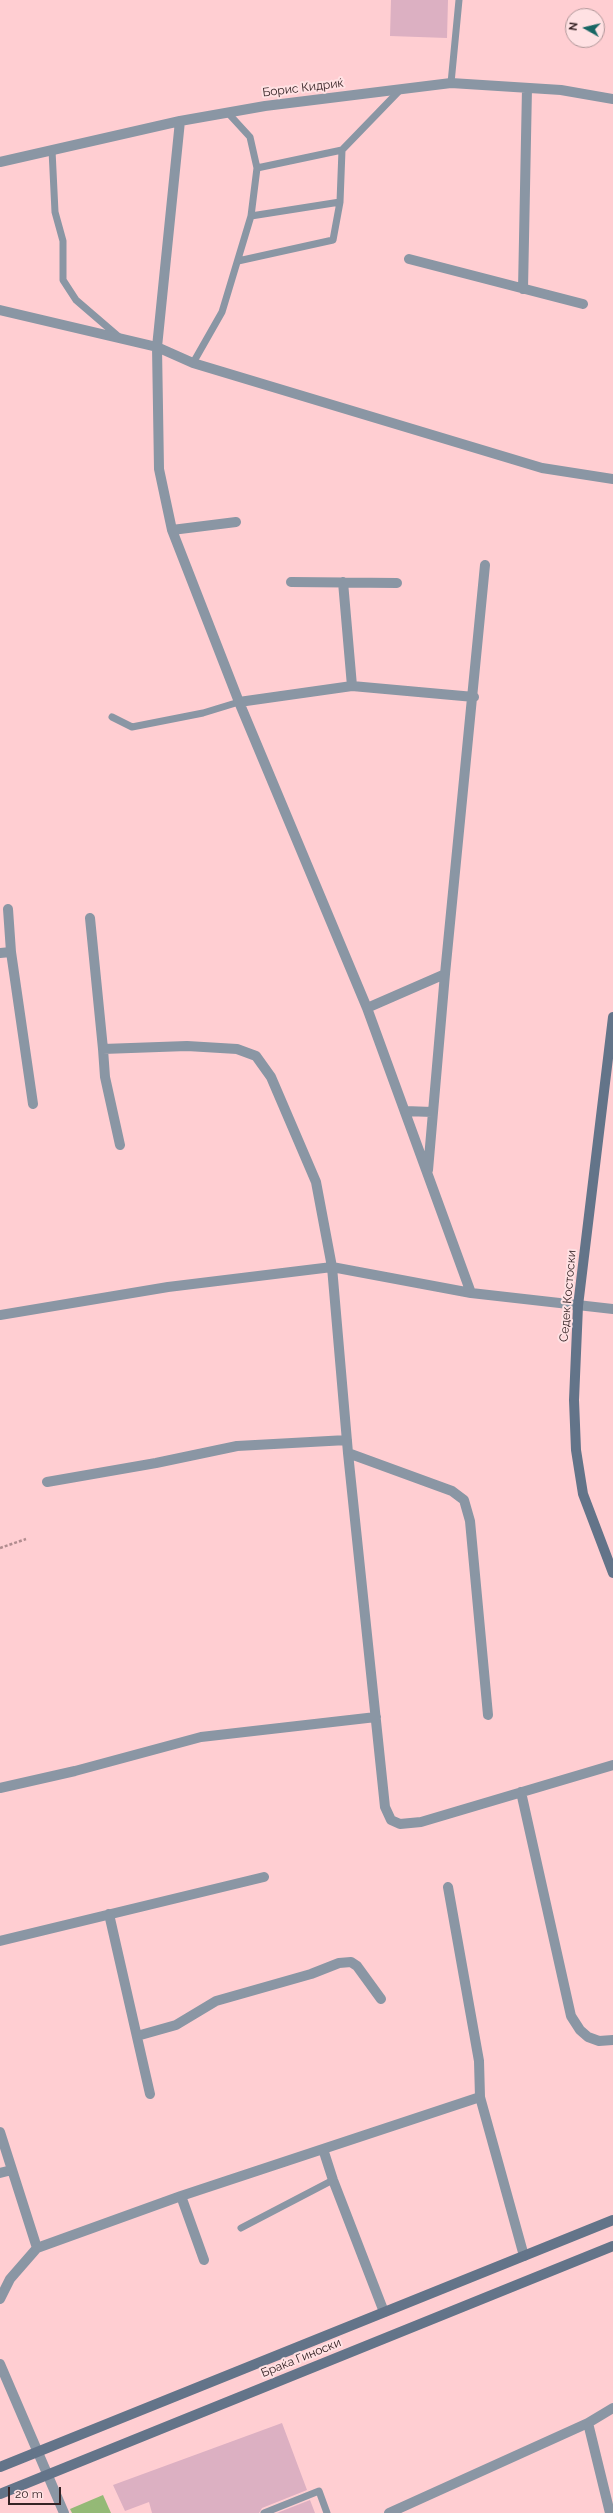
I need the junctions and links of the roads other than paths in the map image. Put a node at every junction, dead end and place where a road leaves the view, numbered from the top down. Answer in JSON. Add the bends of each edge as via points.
{"nodes":[{"id":1,"x":458,"y":0,"type":"edge"},
{"id":2,"x":451,"y":83,"type":"junction"},
{"id":3,"x":527,"y":88,"type":"junction"},
{"id":4,"x":401,"y":89,"type":"junction"},
{"id":5,"x":613,"y":98,"type":"edge"},
{"id":6,"x":228,"y":113,"type":"junction"},
{"id":7,"x":180,"y":121,"type":"junction"},
{"id":8,"x":52,"y":150,"type":"junction"},
{"id":9,"x":342,"y":150,"type":"junction"},
{"id":10,"x":0,"y":162,"type":"edge"},
{"id":11,"x":257,"y":168,"type":"junction"},
{"id":12,"x":340,"y":202,"type":"junction"},
{"id":13,"x":251,"y":216,"type":"junction"},
{"id":14,"x":409,"y":259,"type":"dead end"},
{"id":15,"x":238,"y":261,"type":"junction"},
{"id":16,"x":523,"y":289,"type":"junction"},
{"id":17,"x":583,"y":304,"type":"dead end"},
{"id":18,"x":0,"y":310,"type":"edge"},
{"id":19,"x":121,"y":338,"type":"junction"},
{"id":20,"x":157,"y":347,"type":"junction"},
{"id":21,"x":193,"y":363,"type":"junction"},
{"id":22,"x":613,"y":479,"type":"edge"},
{"id":23,"x":236,"y":522,"type":"dead end"},
{"id":24,"x":172,"y":530,"type":"junction"},
{"id":25,"x":485,"y":565,"type":"dead end"},
{"id":26,"x":291,"y":582,"type":"dead end"},
{"id":27,"x":342,"y":582,"type":"junction"},
{"id":28,"x":397,"y":583,"type":"dead end"},
{"id":29,"x":352,"y":686,"type":"junction"},
{"id":30,"x":474,"y":697,"type":"junction"},
{"id":31,"x":239,"y":702,"type":"junction"},
{"id":32,"x":112,"y":717,"type":"dead end"},
{"id":33,"x":8,"y":908,"type":"dead end"},
{"id":34,"x":90,"y":918,"type":"dead end"},
{"id":35,"x":11,"y":952,"type":"junction"},
{"id":36,"x":0,"y":953,"type":"edge"},
{"id":37,"x":446,"y":974,"type":"junction"},
{"id":38,"x":367,"y":1008,"type":"junction"},
{"id":39,"x":613,"y":1017,"type":"edge"},
{"id":40,"x":102,"y":1049,"type":"junction"},
{"id":41,"x":33,"y":1104,"type":"dead end"},
{"id":42,"x":405,"y":1111,"type":"junction"},
{"id":43,"x":432,"y":1112,"type":"junction"},
{"id":44,"x":120,"y":1145,"type":"dead end"},
{"id":45,"x":428,"y":1173,"type":"junction"},
{"id":46,"x":332,"y":1267,"type":"junction"},
{"id":47,"x":471,"y":1293,"type":"junction"},
{"id":48,"x":578,"y":1306,"type":"junction"},
{"id":49,"x":613,"y":1309,"type":"edge"},
{"id":50,"x":0,"y":1315,"type":"edge"},
{"id":51,"x":347,"y":1440,"type":"junction"},
{"id":52,"x":348,"y":1453,"type":"junction"},
{"id":53,"x":47,"y":1482,"type":"dead end"},
{"id":54,"x":613,"y":1573,"type":"edge"},
{"id":55,"x":488,"y":1715,"type":"dead end"},
{"id":56,"x":376,"y":1717,"type":"junction"},
{"id":57,"x":613,"y":1765,"type":"edge"},
{"id":58,"x":0,"y":1788,"type":"edge"},
{"id":59,"x":521,"y":1792,"type":"junction"},
{"id":60,"x":264,"y":1878,"type":"dead end"},
{"id":61,"x":448,"y":1886,"type":"dead end"},
{"id":62,"x":109,"y":1914,"type":"junction"},
{"id":63,"x":0,"y":1941,"type":"edge"},
{"id":64,"x":381,"y":1999,"type":"dead end"},
{"id":65,"x":137,"y":2036,"type":"junction"},
{"id":66,"x":613,"y":2040,"type":"edge"},
{"id":67,"x":150,"y":2094,"type":"dead end"},
{"id":68,"x":480,"y":2097,"type":"junction"},
{"id":69,"x":0,"y":2132,"type":"edge"},
{"id":70,"x":323,"y":2149,"type":"junction"},
{"id":71,"x":12,"y":2170,"type":"junction"},
{"id":72,"x":0,"y":2173,"type":"edge"},
{"id":73,"x":333,"y":2180,"type":"junction"},
{"id":74,"x":181,"y":2196,"type":"junction"},
{"id":75,"x":613,"y":2220,"type":"edge"},
{"id":76,"x":241,"y":2228,"type":"dead end"},
{"id":77,"x":613,"y":2246,"type":"edge"},
{"id":78,"x":37,"y":2248,"type":"junction"},
{"id":79,"x":524,"y":2256,"type":"junction"},
{"id":80,"x":204,"y":2260,"type":"dead end"},
{"id":81,"x":5,"y":2280,"type":"edge"},
{"id":82,"x":0,"y":2299,"type":"edge"},
{"id":83,"x":384,"y":2312,"type":"junction"},
{"id":84,"x":0,"y":2364,"type":"edge"},
{"id":85,"x":613,"y":2408,"type":"edge"},
{"id":86,"x":588,"y":2424,"type":"junction"},
{"id":87,"x":40,"y":2452,"type":"junction"},
{"id":88,"x":0,"y":2467,"type":"edge"},
{"id":89,"x":48,"y":2476,"type":"junction"},
{"id":90,"x":0,"y":2494,"type":"edge"},
{"id":91,"x":64,"y":2513,"type":"edge"},
{"id":92,"x":264,"y":2513,"type":"edge"},
{"id":93,"x":327,"y":2513,"type":"edge"},
{"id":94,"x":389,"y":2513,"type":"edge"},
{"id":95,"x":610,"y":2513,"type":"edge"}],
"edges":[{"from":1,"to":2,"type":"lane"},
{"from":2,"to":3,"type":"street","name":"Борис Кидриќ"},
{"from":2,"to":4,"type":"street","name":"Борис Кидриќ"},
{"from":3,"to":5,"type":"street","name":"Борис Кидриќ"},
{"from":3,"to":16,"type":"street"},
{"from":4,"to":6,"type":"street","name":"Борис Кидриќ"},
{"from":4,"to":9,"type":"lane"},
{"from":6,"to":7,"type":"street","name":"Борис Кидриќ"},
{"from":6,"to":11,"type":"lane","via":[[250,137]]},
{"from":7,"to":8,"type":"street","name":"Борис Кидриќ"},
{"from":7,"to":20,"type":"street"},
{"from":8,"to":10,"type":"street","name":"Борис Кидриќ"},
{"from":8,"to":19,"type":"lane","via":[[55,212],[63,241],[63,280],[76,300]]},
{"from":9,"to":11,"type":"lane"},
{"from":9,"to":12,"type":"lane"},
{"from":11,"to":13,"type":"lane"},
{"from":12,"to":13,"type":"lane"},
{"from":12,"to":15,"type":"lane","via":[[333,240]]},
{"from":13,"to":15,"type":"lane"},
{"from":14,"to":16,"type":"street"},
{"from":15,"to":21,"type":"lane","via":[[222,312]]},
{"from":16,"to":17,"type":"street"},
{"from":18,"to":19,"type":"street"},
{"from":19,"to":20,"type":"street"},
{"from":20,"to":21,"type":"street"},
{"from":20,"to":24,"type":"street","via":[[160,469]]},
{"from":21,"to":22,"type":"street","via":[[542,468]]},
{"from":23,"to":24,"type":"street"},
{"from":24,"to":31,"type":"street"},
{"from":25,"to":30,"type":"street"},
{"from":26,"to":27,"type":"street"},
{"from":27,"to":28,"type":"street"},
{"from":27,"to":29,"type":"street"},
{"from":29,"to":30,"type":"street"},
{"from":29,"to":31,"type":"street"},
{"from":30,"to":37,"type":"street"},
{"from":31,"to":32,"type":"lane","via":[[203,713],[132,727]]},
{"from":31,"to":38,"type":"street"},
{"from":33,"to":35,"type":"street"},
{"from":34,"to":40,"type":"street"},
{"from":35,"to":36,"type":"street"},
{"from":35,"to":41,"type":"street"},
{"from":37,"to":38,"type":"street"},
{"from":37,"to":43,"type":"street"},
{"from":38,"to":42,"type":"street"},
{"from":39,"to":48,"type":"main road","name":"Седек Костоски"},
{"from":40,"to":44,"type":"street","via":[[105,1077]]},
{"from":40,"to":46,"type":"street","via":[[187,1046],[237,1049],[256,1056],[271,1077],[316,1182]]},
{"from":42,"to":43,"type":"street"},
{"from":42,"to":45,"type":"street"},
{"from":43,"to":45,"type":"street"},
{"from":45,"to":47,"type":"street"},
{"from":46,"to":47,"type":"street"},
{"from":46,"to":50,"type":"street","via":[[168,1287]]},
{"from":46,"to":51,"type":"street"},
{"from":47,"to":48,"type":"street"},
{"from":48,"to":49,"type":"street"},
{"from":48,"to":54,"type":"main road","name":"Седек Костоски","via":[[574,1400],[576,1450],[583,1494]]},
{"from":51,"to":52,"type":"street"},
{"from":51,"to":53,"type":"street","via":[[237,1446]]},
{"from":52,"to":55,"type":"street","via":[[452,1491],[464,1500],[470,1521]]},
{"from":52,"to":56,"type":"street"},
{"from":56,"to":58,"type":"street","via":[[201,1737]]},
{"from":56,"to":59,"type":"street","via":[[385,1807],[391,1820],[400,1824],[421,1822]]},
{"from":57,"to":59,"type":"street"},
{"from":59,"to":66,"type":"street","via":[[571,2016],[588,2037],[599,2041]]},
{"from":60,"to":62,"type":"street"},
{"from":61,"to":68,"type":"street","via":[[479,2061]]},
{"from":62,"to":63,"type":"street"},
{"from":62,"to":65,"type":"street"},
{"from":64,"to":65,"type":"street","via":[[357,1966],[351,1962],[340,1963],[311,1974],[216,2001],[176,2025]]},
{"from":65,"to":67,"type":"street"},
{"from":68,"to":70,"type":"street"},
{"from":68,"to":79,"type":"street","via":[[507,2186]]},
{"from":69,"to":71,"type":"street"},
{"from":70,"to":73,"type":"street"},
{"from":70,"to":74,"type":"street"},
{"from":71,"to":72,"type":"street"},
{"from":71,"to":78,"type":"street"},
{"from":73,"to":76,"type":"lane"},
{"from":73,"to":83,"type":"street"},
{"from":74,"to":78,"type":"street"},
{"from":74,"to":80,"type":"street"},
{"from":75,"to":79,"type":"main road","name":"Браќа Гиноски"},
{"from":77,"to":89,"type":"main road","name":"Браќа Гиноски"},
{"from":78,"to":81,"type":"street"},
{"from":79,"to":83,"type":"main road","name":"Браќа Гиноски"},
{"from":81,"to":82,"type":"street"},
{"from":83,"to":87,"type":"main road","name":"Браќа Гиноски"},
{"from":84,"to":87,"type":"street"},
{"from":85,"to":86,"type":"street"},
{"from":86,"to":94,"type":"street"},
{"from":86,"to":95,"type":"street"},
{"from":87,"to":88,"type":"main road","name":"Браќа Гиноски"},
{"from":87,"to":89,"type":"street"},
{"from":89,"to":90,"type":"main road","name":"Браќа Гиноски"},
{"from":89,"to":91,"type":"street"},
{"from":92,"to":93,"type":"lane","via":[[319,2491]]}]}
